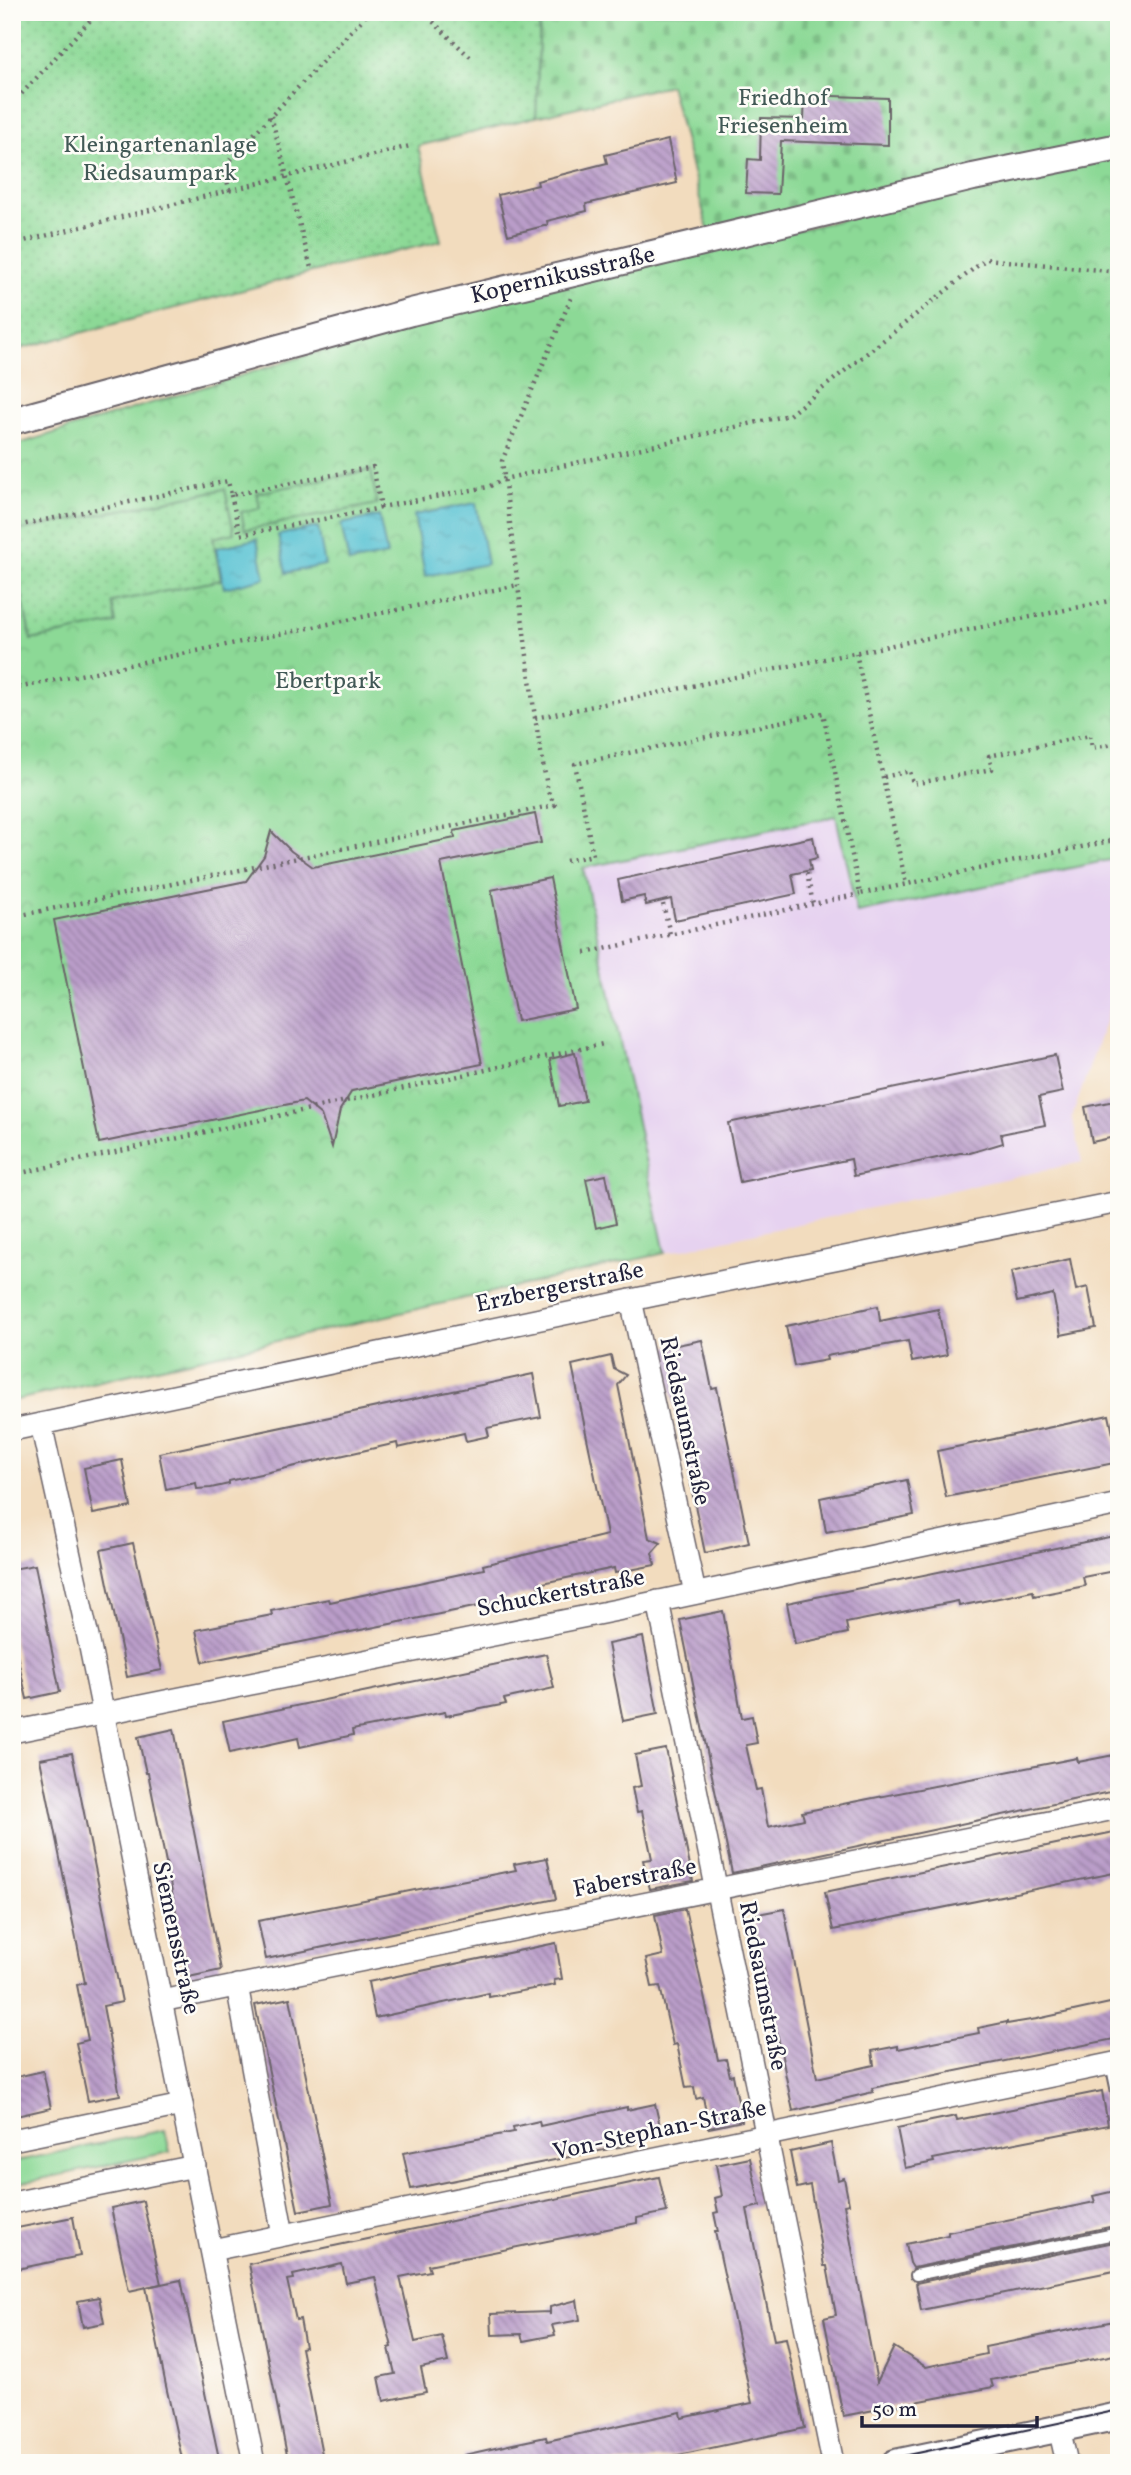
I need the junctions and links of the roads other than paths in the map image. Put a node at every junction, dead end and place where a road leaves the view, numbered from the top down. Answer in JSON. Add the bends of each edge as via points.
{"nodes":[{"id":1,"x":1119,"y":148,"type":"edge"},
{"id":2,"x":12,"y":421,"type":"edge"},
{"id":3,"x":1119,"y":1202,"type":"edge"},
{"id":4,"x":631,"y":1300,"type":"junction"},
{"id":5,"x":41,"y":1424,"type":"junction"},
{"id":6,"x":12,"y":1430,"type":"edge"},
{"id":7,"x":1119,"y":1504,"type":"edge"},
{"id":8,"x":695,"y":1593,"type":"junction"},
{"id":9,"x":657,"y":1601,"type":"junction"},
{"id":10,"x":103,"y":1713,"type":"junction"},
{"id":11,"x":12,"y":1732,"type":"edge"},
{"id":12,"x":1119,"y":1808,"type":"edge"},
{"id":13,"x":716,"y":1890,"type":"junction"},
{"id":14,"x":237,"y":1985,"type":"junction"},
{"id":15,"x":162,"y":2001,"type":"junction"},
{"id":16,"x":1115,"y":2063,"type":"edge"},
{"id":17,"x":1119,"y":2102,"type":"edge"},
{"id":18,"x":182,"y":2105,"type":"junction"},
{"id":19,"x":765,"y":2136,"type":"junction"},
{"id":20,"x":12,"y":2140,"type":"edge"},
{"id":21,"x":195,"y":2165,"type":"junction"},
{"id":22,"x":12,"y":2203,"type":"edge"},
{"id":23,"x":1119,"y":2233,"type":"edge"},
{"id":24,"x":284,"y":2235,"type":"junction"},
{"id":25,"x":212,"y":2250,"type":"junction"},
{"id":26,"x":916,"y":2275,"type":"dead end"},
{"id":27,"x":1119,"y":2416,"type":"edge"},
{"id":28,"x":1059,"y":2428,"type":"junction"},
{"id":29,"x":254,"y":2463,"type":"edge"},
{"id":30,"x":833,"y":2463,"type":"edge"},
{"id":31,"x":895,"y":2463,"type":"edge"},
{"id":32,"x":1067,"y":2463,"type":"edge"}],
"edges":[{"from":1,"to":2,"type":"street","name":"Kopernikusstraße","via":[[973,177],[411,312]]},
{"from":3,"to":4,"type":"street","name":"Erzbergerstraße"},
{"from":4,"to":5,"type":"street","name":"Erzbergerstraße"},
{"from":4,"to":8,"type":"street","name":"Riedsaumstraße"},
{"from":5,"to":6,"type":"street","name":"Erzbergerstraße"},
{"from":5,"to":10,"type":"street","name":"Siemensstraße"},
{"from":7,"to":8,"type":"street","name":"Schuckertstraße"},
{"from":8,"to":9,"type":"street","name":"Schuckertstraße"},
{"from":9,"to":10,"type":"street","name":"Schuckertstraße"},
{"from":9,"to":13,"type":"street","name":"Riedsaumstraße"},
{"from":10,"to":11,"type":"street","name":"Schuckertstraße"},
{"from":10,"to":15,"type":"street","name":"Siemensstraße"},
{"from":12,"to":13,"type":"street","name":"Faberstraße"},
{"from":13,"to":14,"type":"street","name":"Faberstraße"},
{"from":13,"to":19,"type":"street","name":"Riedsaumstraße"},
{"from":14,"to":15,"type":"street","name":"Faberstraße"},
{"from":14,"to":24,"type":"street","name":"Siemensstraße"},
{"from":15,"to":18,"type":"street","name":"Siemensstraße"},
{"from":16,"to":17,"type":"lane"},
{"from":16,"to":19,"type":"street","name":"Von-Stephan-Straße"},
{"from":18,"to":20,"type":"street"},
{"from":18,"to":21,"type":"street","name":"Siemensstraße"},
{"from":19,"to":24,"type":"street","name":"Von-Stephan-Straße"},
{"from":19,"to":30,"type":"street","name":"Riedsaumstraße"},
{"from":21,"to":22,"type":"street"},
{"from":21,"to":25,"type":"street","name":"Siemensstraße"},
{"from":23,"to":26,"type":"lane"},
{"from":24,"to":25,"type":"street","name":"Von-Stephan-Straße"},
{"from":25,"to":29,"type":"street","name":"Siemensstraße"},
{"from":27,"to":28,"type":"street"},
{"from":28,"to":31,"type":"street"},
{"from":28,"to":32,"type":"street"}]}
